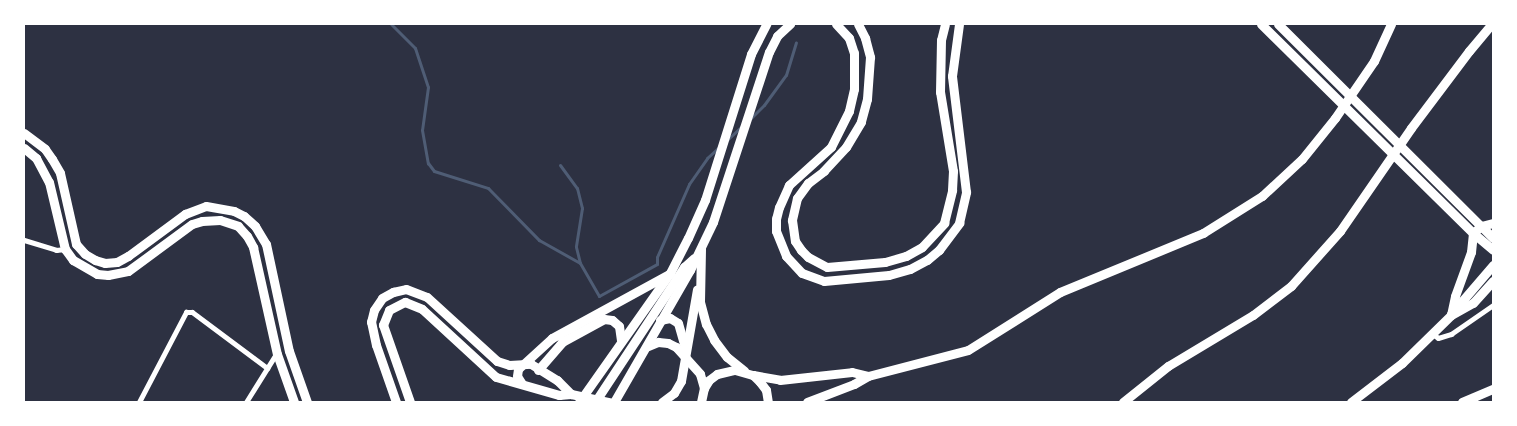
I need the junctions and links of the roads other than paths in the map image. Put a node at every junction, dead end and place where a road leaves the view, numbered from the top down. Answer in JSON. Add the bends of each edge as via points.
{"nodes":[{"id":1,"x":766,"y":24,"type":"edge"},
{"id":2,"x":790,"y":24,"type":"edge"},
{"id":3,"x":858,"y":24,"type":"edge"},
{"id":4,"x":945,"y":24,"type":"edge"},
{"id":5,"x":959,"y":24,"type":"edge"},
{"id":6,"x":1261,"y":24,"type":"edge"},
{"id":7,"x":1278,"y":24,"type":"edge"},
{"id":8,"x":1391,"y":24,"type":"edge"},
{"id":9,"x":1492,"y":24,"type":"edge"},
{"id":10,"x":839,"y":27,"type":"edge"},
{"id":11,"x":24,"y":133,"type":"edge"},
{"id":12,"x":24,"y":148,"type":"edge"},
{"id":13,"x":222,"y":208,"type":"junction"},
{"id":14,"x":220,"y":220,"type":"junction"},
{"id":15,"x":1493,"y":223,"type":"edge"},
{"id":16,"x":1481,"y":226,"type":"junction"},
{"id":17,"x":1473,"y":234,"type":"junction"},
{"id":18,"x":1493,"y":238,"type":"edge"},
{"id":19,"x":24,"y":240,"type":"edge"},
{"id":20,"x":76,"y":244,"type":"junction"},
{"id":21,"x":702,"y":244,"type":"junction"},
{"id":22,"x":65,"y":248,"type":"junction"},
{"id":23,"x":1493,"y":250,"type":"edge"},
{"id":24,"x":695,"y":258,"type":"junction"},
{"id":25,"x":1493,"y":265,"type":"edge"},
{"id":26,"x":670,"y":273,"type":"junction"},
{"id":27,"x":700,"y":276,"type":"junction"},
{"id":28,"x":1493,"y":281,"type":"edge"},
{"id":29,"x":389,"y":294,"type":"junction"},
{"id":30,"x":395,"y":305,"type":"junction"},
{"id":31,"x":1493,"y":305,"type":"edge"},
{"id":32,"x":436,"y":306,"type":"junction"},
{"id":33,"x":427,"y":314,"type":"junction"},
{"id":34,"x":1451,"y":315,"type":"junction"},
{"id":35,"x":663,"y":319,"type":"junction"},
{"id":36,"x":648,"y":324,"type":"junction"},
{"id":37,"x":1433,"y":334,"type":"junction"},
{"id":38,"x":621,"y":340,"type":"junction"},
{"id":39,"x":648,"y":346,"type":"junction"},
{"id":40,"x":289,"y":351,"type":"junction"},
{"id":41,"x":486,"y":353,"type":"junction"},
{"id":42,"x":277,"y":354,"type":"junction"},
{"id":43,"x":551,"y":354,"type":"junction"},
{"id":44,"x":685,"y":355,"type":"junction"},
{"id":45,"x":478,"y":362,"type":"junction"},
{"id":46,"x":522,"y":365,"type":"junction"},
{"id":47,"x":267,"y":368,"type":"junction"},
{"id":48,"x":538,"y":370,"type":"junction"},
{"id":49,"x":748,"y":373,"type":"junction"},
{"id":50,"x":868,"y":376,"type":"junction"},
{"id":51,"x":557,"y":380,"type":"junction"},
{"id":52,"x":526,"y":385,"type":"junction"},
{"id":53,"x":1493,"y":388,"type":"edge"},
{"id":54,"x":571,"y":394,"type":"junction"},
{"id":55,"x":700,"y":398,"type":"edge"},
{"id":56,"x":139,"y":402,"type":"edge"},
{"id":57,"x":246,"y":402,"type":"edge"},
{"id":58,"x":294,"y":402,"type":"edge"},
{"id":59,"x":307,"y":402,"type":"edge"},
{"id":60,"x":396,"y":402,"type":"edge"},
{"id":61,"x":410,"y":402,"type":"edge"},
{"id":62,"x":579,"y":402,"type":"edge"},
{"id":63,"x":595,"y":402,"type":"edge"},
{"id":64,"x":610,"y":402,"type":"edge"},
{"id":65,"x":614,"y":402,"type":"edge"},
{"id":66,"x":662,"y":402,"type":"edge"},
{"id":67,"x":768,"y":402,"type":"edge"},
{"id":68,"x":807,"y":402,"type":"edge"},
{"id":69,"x":1123,"y":402,"type":"edge"},
{"id":70,"x":1351,"y":402,"type":"edge"},
{"id":71,"x":1462,"y":402,"type":"edge"}],
"edges":[{"from":1,"to":26,"type":"main road","via":[[751,54],[705,200]]},
{"from":2,"to":21,"type":"main road","via":[[777,36],[769,52]]},
{"from":3,"to":4,"type":"main road","via":[[866,38],[870,57],[867,99],[861,122],[842,152],[808,183],[797,198],[792,220],[795,242],[800,250],[827,267],[885,262],[906,256],[922,248],[944,223],[952,190],[940,92]]},
{"from":5,"to":10,"type":"main road","via":[[952,76],[966,192],[959,223],[939,250],[910,269],[889,275],[824,281],[802,273],[786,256],[776,231],[776,219],[789,185],[831,147],[849,111],[855,80],[854,53]]},
{"from":6,"to":17,"type":"main road"},
{"from":7,"to":16,"type":"main road"},
{"from":8,"to":50,"type":"main road","via":[[1374,61],[1335,118],[1302,159],[1262,196],[1203,232],[1060,292],[968,350]]},
{"from":9,"to":69,"type":"main road","via":[[1411,128],[1340,231],[1291,286],[1253,315],[1168,366]]},
{"from":11,"to":20,"type":"main road","via":[[45,149],[60,173]]},
{"from":12,"to":22,"type":"main road","via":[[36,158],[49,182]]},
{"from":13,"to":14,"type":"main road"},
{"from":13,"to":20,"type":"main road","via":[[206,206],[194,209],[117,262],[95,260]]},
{"from":13,"to":40,"type":"main road","via":[[244,216],[266,244]]},
{"from":14,"to":22,"type":"main road","via":[[192,224],[137,266],[118,274],[97,274],[73,260]]},
{"from":14,"to":42,"type":"main road","via":[[238,226],[254,247]]},
{"from":15,"to":16,"type":"main road"},
{"from":16,"to":17,"type":"main road"},
{"from":16,"to":18,"type":"main road"},
{"from":17,"to":23,"type":"main road"},
{"from":17,"to":34,"type":"main road","via":[[1471,252]]},
{"from":19,"to":22,"type":"street","via":[[56,250]]},
{"from":20,"to":22,"type":"main road"},
{"from":21,"to":24,"type":"main road"},
{"from":21,"to":27,"type":"main road"},
{"from":24,"to":35,"type":"main road"},
{"from":24,"to":36,"type":"main road","via":[[684,267]]},
{"from":25,"to":34,"type":"main road"},
{"from":26,"to":38,"type":"main road"},
{"from":26,"to":46,"type":"main road","via":[[557,335]]},
{"from":27,"to":44,"type":"main road"},
{"from":27,"to":49,"type":"main road","via":[[700,302],[706,324],[728,357]]},
{"from":28,"to":34,"type":"main road","via":[[1473,303]]},
{"from":29,"to":30,"type":"main road"},
{"from":29,"to":32,"type":"main road","via":[[412,290]]},
{"from":29,"to":60,"type":"main road","via":[[374,310],[372,329]]},
{"from":30,"to":33,"type":"main road","via":[[412,303]]},
{"from":30,"to":61,"type":"main road","via":[[385,315],[383,325]]},
{"from":31,"to":37,"type":"street","via":[[1451,334],[1438,338]]},
{"from":32,"to":33,"type":"main road"},
{"from":32,"to":41,"type":"main road"},
{"from":33,"to":45,"type":"main road"},
{"from":34,"to":37,"type":"main road"},
{"from":35,"to":36,"type":"main road"},
{"from":35,"to":39,"type":"main road"},
{"from":35,"to":44,"type":"main road","via":[[674,320],[680,327]]},
{"from":36,"to":63,"type":"main road"},
{"from":37,"to":70,"type":"main road","via":[[1402,363]]},
{"from":38,"to":43,"type":"main road","via":[[619,326],[604,319],[562,342]]},
{"from":38,"to":62,"type":"main road"},
{"from":39,"to":44,"type":"main road","via":[[668,343]]},
{"from":39,"to":65,"type":"main road"},
{"from":40,"to":42,"type":"main road"},
{"from":40,"to":59,"type":"main road"},
{"from":41,"to":45,"type":"main road"},
{"from":41,"to":46,"type":"main road","via":[[497,361]]},
{"from":42,"to":47,"type":"street"},
{"from":42,"to":58,"type":"main road"},
{"from":43,"to":48,"type":"main road"},
{"from":43,"to":51,"type":"main road","via":[[552,370]]},
{"from":44,"to":55,"type":"main road","via":[[700,374]]},
{"from":44,"to":66,"type":"main road","via":[[681,381],[674,393]]},
{"from":45,"to":52,"type":"main road","via":[[496,377]]},
{"from":46,"to":48,"type":"main road","via":[[531,364]]},
{"from":46,"to":52,"type":"main road","via":[[517,376]]},
{"from":47,"to":56,"type":"street","via":[[192,312],[186,312]]},
{"from":47,"to":57,"type":"street"},
{"from":48,"to":51,"type":"main road"},
{"from":48,"to":52,"type":"main road","via":[[538,380]]},
{"from":49,"to":50,"type":"main road","via":[[780,380],[852,372]]},
{"from":49,"to":55,"type":"main road","via":[[735,370],[717,374]]},
{"from":49,"to":67,"type":"main road","via":[[766,390]]},
{"from":50,"to":68,"type":"main road"},
{"from":51,"to":54,"type":"main road"},
{"from":52,"to":54,"type":"main road","via":[[559,395]]},
{"from":53,"to":71,"type":"main road"},
{"from":54,"to":64,"type":"main road"}]}
